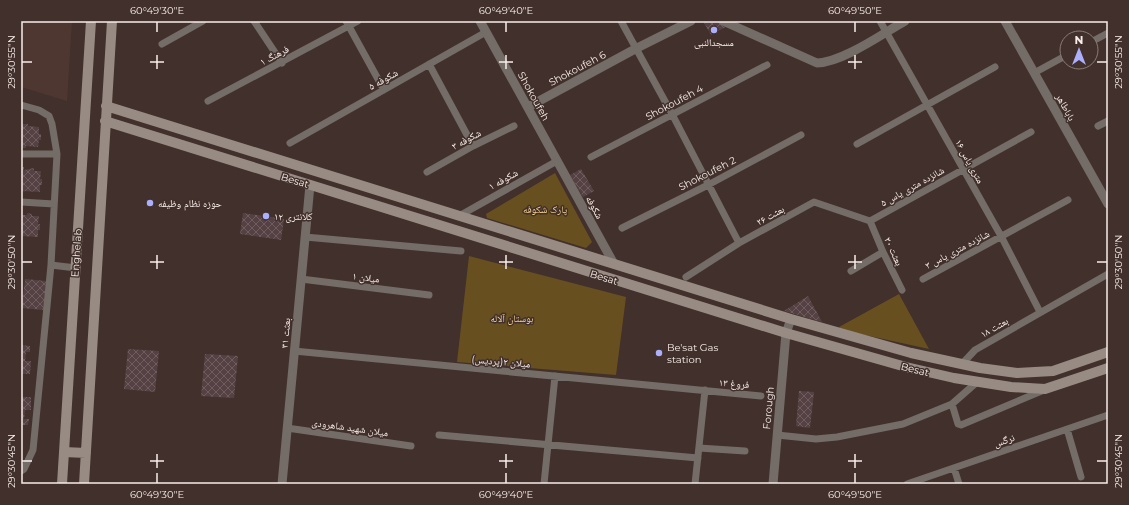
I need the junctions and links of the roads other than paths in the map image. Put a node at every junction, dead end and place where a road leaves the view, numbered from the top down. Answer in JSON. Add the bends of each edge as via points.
{"nodes":[{"id":1,"x":91,"y":21,"type":"edge"},
{"id":2,"x":112,"y":21,"type":"edge"},
{"id":3,"x":203,"y":21,"type":"edge"},
{"id":4,"x":254,"y":21,"type":"edge"},
{"id":5,"x":358,"y":21,"type":"edge"},
{"id":6,"x":480,"y":21,"type":"edge"},
{"id":7,"x":621,"y":21,"type":"edge"},
{"id":8,"x":691,"y":21,"type":"edge"},
{"id":9,"x":722,"y":21,"type":"edge"},
{"id":10,"x":880,"y":21,"type":"edge"},
{"id":11,"x":906,"y":21,"type":"edge"},
{"id":12,"x":1005,"y":21,"type":"edge"},
{"id":13,"x":347,"y":24,"type":"edge"},
{"id":14,"x":486,"y":32,"type":"junction"},
{"id":15,"x":886,"y":32,"type":"junction"},
{"id":16,"x":1108,"y":33,"type":"edge"},
{"id":17,"x":1099,"y":38,"type":"edge"},
{"id":18,"x":162,"y":44,"type":"dead end"},
{"id":19,"x":636,"y":48,"type":"junction"},
{"id":20,"x":1059,"y":59,"type":"edge"},
{"id":21,"x":282,"y":63,"type":"junction"},
{"id":22,"x":429,"y":64,"type":"junction"},
{"id":23,"x":767,"y":65,"type":"dead end"},
{"id":24,"x":995,"y":67,"type":"dead end"},
{"id":25,"x":1034,"y":73,"type":"junction"},
{"id":26,"x":384,"y":90,"type":"junction"},
{"id":27,"x":208,"y":101,"type":"dead end"},
{"id":28,"x":21,"y":105,"type":"edge"},
{"id":29,"x":927,"y":105,"type":"junction"},
{"id":30,"x":106,"y":106,"type":"junction"},
{"id":31,"x":528,"y":107,"type":"junction"},
{"id":32,"x":672,"y":114,"type":"junction"},
{"id":33,"x":105,"y":121,"type":"junction"},
{"id":34,"x":1108,"y":121,"type":"edge"},
{"id":35,"x":514,"y":126,"type":"dead end"},
{"id":36,"x":1098,"y":126,"type":"dead end"},
{"id":37,"x":1031,"y":132,"type":"dead end"},
{"id":38,"x":801,"y":135,"type":"dead end"},
{"id":39,"x":290,"y":143,"type":"dead end"},
{"id":40,"x":857,"y":144,"type":"dead end"},
{"id":41,"x":473,"y":146,"type":"junction"},
{"id":42,"x":21,"y":154,"type":"edge"},
{"id":43,"x":56,"y":154,"type":"junction"},
{"id":44,"x":591,"y":157,"type":"dead end"},
{"id":45,"x":557,"y":161,"type":"junction"},
{"id":46,"x":964,"y":169,"type":"junction"},
{"id":47,"x":316,"y":171,"type":"junction"},
{"id":48,"x":427,"y":172,"type":"dead end"},
{"id":49,"x":310,"y":185,"type":"junction"},
{"id":50,"x":708,"y":185,"type":"junction"},
{"id":51,"x":1107,"y":199,"type":"edge"},
{"id":52,"x":1068,"y":200,"type":"dead end"},
{"id":53,"x":21,"y":202,"type":"edge"},
{"id":54,"x":54,"y":204,"type":"junction"},
{"id":55,"x":459,"y":216,"type":"junction"},
{"id":56,"x":870,"y":221,"type":"junction"},
{"id":57,"x":622,"y":228,"type":"dead end"},
{"id":58,"x":1001,"y":236,"type":"junction"},
{"id":59,"x":305,"y":237,"type":"junction"},
{"id":60,"x":738,"y":243,"type":"junction"},
{"id":61,"x":461,"y":251,"type":"dead end"},
{"id":62,"x":883,"y":252,"type":"junction"},
{"id":63,"x":614,"y":264,"type":"junction"},
{"id":64,"x":51,"y":265,"type":"junction"},
{"id":65,"x":76,"y":268,"type":"junction"},
{"id":66,"x":851,"y":271,"type":"dead end"},
{"id":67,"x":1108,"y":274,"type":"edge"},
{"id":68,"x":686,"y":277,"type":"dead end"},
{"id":69,"x":301,"y":279,"type":"junction"},
{"id":70,"x":923,"y":279,"type":"dead end"},
{"id":71,"x":902,"y":290,"type":"dead end"},
{"id":72,"x":429,"y":296,"type":"dead end"},
{"id":73,"x":1040,"y":312,"type":"junction"},
{"id":74,"x":790,"y":319,"type":"junction"},
{"id":75,"x":786,"y":333,"type":"junction"},
{"id":76,"x":294,"y":352,"type":"junction"},
{"id":77,"x":1108,"y":352,"type":"edge"},
{"id":78,"x":962,"y":364,"type":"junction"},
{"id":79,"x":1108,"y":368,"type":"edge"},
{"id":80,"x":555,"y":376,"type":"junction"},
{"id":81,"x":977,"y":382,"type":"junction"},
{"id":82,"x":1046,"y":389,"type":"junction"},
{"id":83,"x":705,"y":390,"type":"junction"},
{"id":84,"x":761,"y":396,"type":"dead end"},
{"id":85,"x":952,"y":404,"type":"junction"},
{"id":86,"x":1108,"y":415,"type":"edge"},
{"id":87,"x":287,"y":428,"type":"junction"},
{"id":88,"x":1067,"y":429,"type":"junction"},
{"id":89,"x":439,"y":435,"type":"dead end"},
{"id":90,"x":777,"y":435,"type":"junction"},
{"id":91,"x":548,"y":445,"type":"junction"},
{"id":92,"x":411,"y":446,"type":"dead end"},
{"id":93,"x":699,"y":448,"type":"junction"},
{"id":94,"x":745,"y":451,"type":"dead end"},
{"id":95,"x":64,"y":452,"type":"junction"},
{"id":96,"x":86,"y":453,"type":"junction"},
{"id":97,"x":698,"y":458,"type":"junction"},
{"id":98,"x":954,"y":468,"type":"junction"},
{"id":99,"x":21,"y":471,"type":"edge"},
{"id":100,"x":1081,"y":477,"type":"dead end"},
{"id":101,"x":62,"y":484,"type":"edge"},
{"id":102,"x":84,"y":484,"type":"edge"},
{"id":103,"x":282,"y":484,"type":"edge"},
{"id":104,"x":544,"y":484,"type":"edge"},
{"id":105,"x":695,"y":484,"type":"edge"},
{"id":106,"x":773,"y":484,"type":"edge"},
{"id":107,"x":907,"y":484,"type":"edge"},
{"id":108,"x":960,"y":484,"type":"edge"}],
"edges":[{"from":1,"to":65,"type":"main road","name":"Enghelab"},
{"from":2,"to":30,"type":"main road"},
{"from":3,"to":18,"type":"street"},
{"from":4,"to":21,"type":"street"},
{"from":5,"to":13,"type":"street","name":"فرهنگ ۱"},
{"from":6,"to":14,"type":"street","name":"Shokoufeh"},
{"from":7,"to":19,"type":"street"},
{"from":8,"to":19,"type":"street","name":"Shokoufeh 6"},
{"from":9,"to":15,"type":"street","via":[[817,63],[827,63],[840,58]]},
{"from":10,"to":15,"type":"street","name":"۱۶ متری یاس"},
{"from":11,"to":15,"type":"street"},
{"from":12,"to":25,"type":"street","name":"باباطاهر"},
{"from":13,"to":21,"type":"street","name":"فرهنگ ۱"},
{"from":13,"to":26,"type":"street"},
{"from":14,"to":22,"type":"street","name":"شکوفه ۵"},
{"from":14,"to":31,"type":"street","name":"Shokoufeh"},
{"from":15,"to":29,"type":"street","name":"۱۶ متری یاس"},
{"from":16,"to":17,"type":"street"},
{"from":19,"to":31,"type":"street","name":"Shokoufeh 6"},
{"from":19,"to":32,"type":"street"},
{"from":20,"to":25,"type":"street"},
{"from":21,"to":27,"type":"street","name":"فرهنگ ۱"},
{"from":22,"to":26,"type":"street","name":"شکوفه ۵"},
{"from":22,"to":41,"type":"street"},
{"from":23,"to":32,"type":"street","name":"Shokoufeh 4"},
{"from":24,"to":29,"type":"street"},
{"from":25,"to":51,"type":"street","name":"باباطاهر"},
{"from":26,"to":39,"type":"street","name":"شکوفه ۵"},
{"from":28,"to":43,"type":"street","via":[[40,110],[49,116]]},
{"from":29,"to":40,"type":"street"},
{"from":29,"to":46,"type":"street","name":"۱۶ متری یاس"},
{"from":30,"to":33,"type":"main road"},
{"from":30,"to":47,"type":"main road","name":"Besat"},
{"from":31,"to":45,"type":"street","name":"Shokoufeh"},
{"from":32,"to":44,"type":"street","name":"Shokoufeh 4"},
{"from":32,"to":50,"type":"street"},
{"from":33,"to":49,"type":"main road","name":"Besat"},
{"from":33,"to":96,"type":"main road"},
{"from":34,"to":36,"type":"street"},
{"from":35,"to":41,"type":"street","name":"شکوفه ۳"},
{"from":37,"to":46,"type":"street","name":"شانزده متری یاس ۵"},
{"from":38,"to":50,"type":"street","name":"Shokoufeh 2"},
{"from":41,"to":48,"type":"street","name":"شکوفه ۳"},
{"from":42,"to":43,"type":"street"},
{"from":43,"to":54,"type":"street"},
{"from":45,"to":55,"type":"street","name":"شکوفه ۱"},
{"from":45,"to":63,"type":"street","name":"شکوفه"},
{"from":46,"to":56,"type":"street","name":"شانزده متری یاس ۵"},
{"from":46,"to":58,"type":"street","name":"۱۶ متری یاس"},
{"from":47,"to":49,"type":"main road"},
{"from":47,"to":55,"type":"main road","name":"Besat"},
{"from":49,"to":59,"type":"street","name":"بعثت ۳۱"},
{"from":49,"to":75,"type":"main road","name":"Besat"},
{"from":50,"to":57,"type":"street","name":"Shokoufeh 2"},
{"from":50,"to":60,"type":"street"},
{"from":52,"to":58,"type":"street","name":"شانزده متری یاس ۳"},
{"from":53,"to":54,"type":"street"},
{"from":54,"to":64,"type":"street"},
{"from":55,"to":63,"type":"main road","name":"Besat"},
{"from":56,"to":60,"type":"street","name":"بعثت ۲۶","via":[[814,202]]},
{"from":56,"to":62,"type":"street","name":"بعثت ۲۰"},
{"from":58,"to":70,"type":"street","name":"شانزده متری یاس ۳"},
{"from":58,"to":73,"type":"street","name":"۱۶ متری یاس"},
{"from":59,"to":61,"type":"street"},
{"from":59,"to":69,"type":"street","name":"بعثت ۳۱"},
{"from":60,"to":68,"type":"street","name":"بعثت ۲۶"},
{"from":62,"to":66,"type":"street"},
{"from":62,"to":71,"type":"street","name":"بعثت ۲۰"},
{"from":63,"to":74,"type":"main road","name":"Besat"},
{"from":64,"to":65,"type":"street"},
{"from":64,"to":99,"type":"street","via":[[33,450]]},
{"from":65,"to":95,"type":"main road","name":"Enghelab"},
{"from":67,"to":73,"type":"street","name":"بعثت ۱۸"},
{"from":69,"to":72,"type":"street","name":"میلان ۱"},
{"from":69,"to":76,"type":"street","name":"بعثت ۳۱"},
{"from":73,"to":78,"type":"street","name":"بعثت ۱۸","via":[[975,350]]},
{"from":74,"to":75,"type":"street","name":"Forough"},
{"from":74,"to":78,"type":"main road","name":"Besat"},
{"from":75,"to":81,"type":"main road","name":"Besat","via":[[906,367]]},
{"from":75,"to":90,"type":"street","name":"Forough"},
{"from":76,"to":80,"type":"street","name":"میلان ۲(پردیس)"},
{"from":76,"to":87,"type":"street","name":"بعثت ۳۱"},
{"from":77,"to":78,"type":"main road","name":"Besat","via":[[1053,371],[1017,373]]},
{"from":79,"to":82,"type":"main road","name":"Besat"},
{"from":80,"to":83,"type":"street","name":"میلان ۲(پردیس)"},
{"from":80,"to":91,"type":"street"},
{"from":81,"to":82,"type":"main road","name":"Besat"},
{"from":81,"to":85,"type":"street"},
{"from":82,"to":85,"type":"street","via":[[961,425],[958,424]]},
{"from":83,"to":84,"type":"street","name":"فروغ ۱۳"},
{"from":83,"to":93,"type":"street"},
{"from":85,"to":90,"type":"street","via":[[903,424],[837,438],[816,439]]},
{"from":86,"to":88,"type":"street","name":"نرگس"},
{"from":87,"to":92,"type":"street","name":"میلان شهید شاهرودی"},
{"from":87,"to":103,"type":"street","name":"بعثت ۳۱"},
{"from":88,"to":98,"type":"street","name":"نرگس"},
{"from":88,"to":100,"type":"street"},
{"from":89,"to":91,"type":"street"},
{"from":90,"to":106,"type":"street","name":"Forough"},
{"from":91,"to":97,"type":"street"},
{"from":91,"to":104,"type":"street"},
{"from":93,"to":94,"type":"street"},
{"from":93,"to":97,"type":"street"},
{"from":95,"to":96,"type":"main road"},
{"from":95,"to":101,"type":"main road","name":"Enghelab"},
{"from":96,"to":102,"type":"main road"},
{"from":97,"to":105,"type":"street"},
{"from":98,"to":107,"type":"street","name":"نرگس"},
{"from":98,"to":108,"type":"street"}]}
